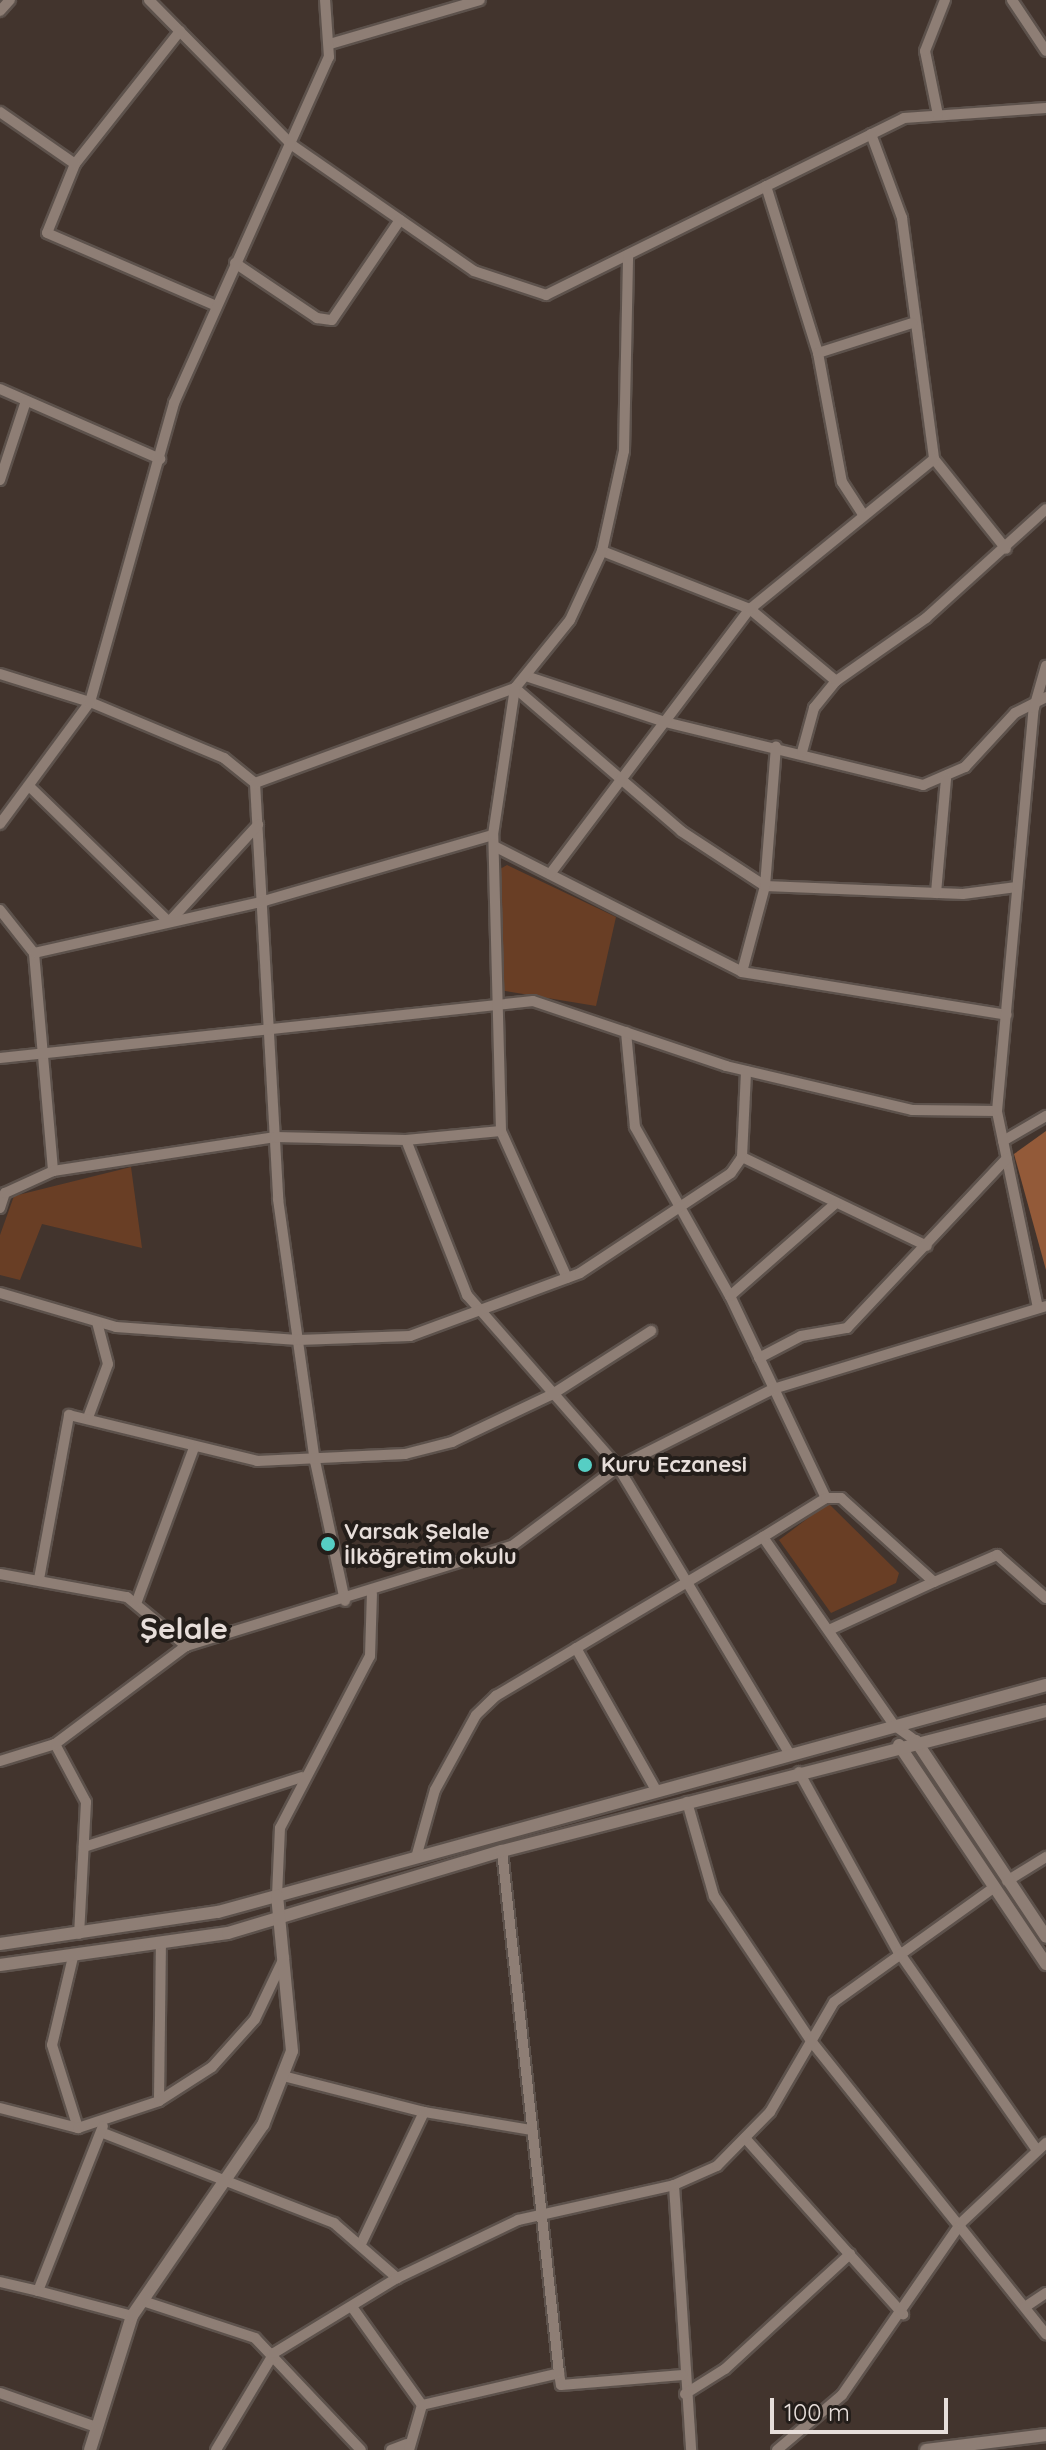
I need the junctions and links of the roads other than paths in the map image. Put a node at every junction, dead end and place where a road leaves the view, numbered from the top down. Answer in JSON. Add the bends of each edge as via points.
{"nodes":[{"id":1,"x":10,"y":0,"type":"edge"},
{"id":2,"x":149,"y":0,"type":"edge"},
{"id":3,"x":325,"y":0,"type":"edge"},
{"id":4,"x":480,"y":0,"type":"edge"},
{"id":5,"x":945,"y":0,"type":"edge"},
{"id":6,"x":1012,"y":0,"type":"edge"},
{"id":7,"x":0,"y":11,"type":"edge"},
{"id":8,"x":180,"y":31,"type":"junction"},
{"id":9,"x":330,"y":44,"type":"junction"},
{"id":10,"x":1046,"y":51,"type":"edge"},
{"id":11,"x":1046,"y":108,"type":"edge"},
{"id":12,"x":0,"y":112,"type":"edge"},
{"id":13,"x":938,"y":115,"type":"junction"},
{"id":14,"x":871,"y":134,"type":"junction"},
{"id":15,"x":292,"y":145,"type":"junction"},
{"id":16,"x":75,"y":164,"type":"junction"},
{"id":17,"x":766,"y":186,"type":"junction"},
{"id":18,"x":400,"y":220,"type":"junction"},
{"id":19,"x":628,"y":255,"type":"junction"},
{"id":20,"x":235,"y":263,"type":"junction"},
{"id":21,"x":214,"y":305,"type":"junction"},
{"id":22,"x":912,"y":323,"type":"junction"},
{"id":23,"x":818,"y":353,"type":"junction"},
{"id":24,"x":0,"y":389,"type":"edge"},
{"id":25,"x":26,"y":401,"type":"junction"},
{"id":26,"x":160,"y":459,"type":"junction"},
{"id":27,"x":934,"y":459,"type":"junction"},
{"id":28,"x":0,"y":480,"type":"edge"},
{"id":29,"x":1046,"y":509,"type":"edge"},
{"id":30,"x":864,"y":516,"type":"junction"},
{"id":31,"x":1006,"y":549,"type":"junction"},
{"id":32,"x":602,"y":551,"type":"junction"},
{"id":33,"x":750,"y":609,"type":"junction"},
{"id":34,"x":1046,"y":666,"type":"edge"},
{"id":35,"x":0,"y":674,"type":"edge"},
{"id":36,"x":529,"y":677,"type":"junction"},
{"id":37,"x":836,"y":681,"type":"junction"},
{"id":38,"x":515,"y":688,"type":"junction"},
{"id":39,"x":1046,"y":697,"type":"edge"},
{"id":40,"x":90,"y":702,"type":"junction"},
{"id":41,"x":1034,"y":708,"type":"junction"},
{"id":42,"x":665,"y":722,"type":"junction"},
{"id":43,"x":776,"y":746,"type":"junction"},
{"id":44,"x":802,"y":752,"type":"junction"},
{"id":45,"x":946,"y":778,"type":"junction"},
{"id":46,"x":617,"y":779,"type":"junction"},
{"id":47,"x":255,"y":783,"type":"junction"},
{"id":48,"x":29,"y":786,"type":"junction"},
{"id":49,"x":0,"y":824,"type":"edge"},
{"id":50,"x":258,"y":825,"type":"junction"},
{"id":51,"x":493,"y":841,"type":"junction"},
{"id":52,"x":550,"y":874,"type":"junction"},
{"id":53,"x":765,"y":886,"type":"junction"},
{"id":54,"x":1017,"y":887,"type":"junction"},
{"id":55,"x":936,"y":893,"type":"junction"},
{"id":56,"x":264,"y":901,"type":"junction"},
{"id":57,"x":0,"y":910,"type":"edge"},
{"id":58,"x":169,"y":922,"type":"junction"},
{"id":59,"x":34,"y":953,"type":"junction"},
{"id":60,"x":742,"y":972,"type":"junction"},
{"id":61,"x":492,"y":1005,"type":"junction"},
{"id":62,"x":1007,"y":1015,"type":"junction"},
{"id":63,"x":270,"y":1027,"type":"junction"},
{"id":64,"x":626,"y":1032,"type":"junction"},
{"id":65,"x":42,"y":1049,"type":"junction"},
{"id":66,"x":0,"y":1058,"type":"edge"},
{"id":67,"x":746,"y":1071,"type":"junction"},
{"id":68,"x":997,"y":1111,"type":"junction"},
{"id":69,"x":1046,"y":1116,"type":"edge"},
{"id":70,"x":501,"y":1131,"type":"junction"},
{"id":71,"x":275,"y":1137,"type":"junction"},
{"id":72,"x":406,"y":1140,"type":"junction"},
{"id":73,"x":1003,"y":1141,"type":"junction"},
{"id":74,"x":742,"y":1157,"type":"junction"},
{"id":75,"x":1007,"y":1158,"type":"junction"},
{"id":76,"x":53,"y":1171,"type":"junction"},
{"id":77,"x":836,"y":1203,"type":"junction"},
{"id":78,"x":0,"y":1208,"type":"edge"},
{"id":79,"x":678,"y":1210,"type":"junction"},
{"id":80,"x":927,"y":1246,"type":"junction"},
{"id":81,"x":567,"y":1278,"type":"junction"},
{"id":82,"x":0,"y":1293,"type":"edge"},
{"id":83,"x":730,"y":1296,"type":"junction"},
{"id":84,"x":1042,"y":1307,"type":"edge"},
{"id":85,"x":481,"y":1314,"type":"junction"},
{"id":86,"x":97,"y":1322,"type":"junction"},
{"id":87,"x":651,"y":1331,"type":"dead end"},
{"id":88,"x":298,"y":1340,"type":"junction"},
{"id":89,"x":759,"y":1358,"type":"junction"},
{"id":90,"x":773,"y":1389,"type":"junction"},
{"id":91,"x":551,"y":1395,"type":"junction"},
{"id":92,"x":89,"y":1415,"type":"junction"},
{"id":93,"x":194,"y":1448,"type":"junction"},
{"id":94,"x":314,"y":1455,"type":"junction"},
{"id":95,"x":618,"y":1467,"type":"junction"},
{"id":96,"x":826,"y":1498,"type":"junction"},
{"id":97,"x":763,"y":1537,"type":"junction"},
{"id":98,"x":0,"y":1574,"type":"edge"},
{"id":99,"x":39,"y":1579,"type":"junction"},
{"id":100,"x":685,"y":1581,"type":"junction"},
{"id":101,"x":934,"y":1582,"type":"junction"},
{"id":102,"x":1046,"y":1582,"type":"edge"},
{"id":103,"x":1035,"y":1586,"type":"junction"},
{"id":104,"x":372,"y":1594,"type":"junction"},
{"id":105,"x":1046,"y":1598,"type":"edge"},
{"id":106,"x":137,"y":1601,"type":"junction"},
{"id":107,"x":345,"y":1601,"type":"junction"},
{"id":108,"x":829,"y":1630,"type":"junction"},
{"id":109,"x":186,"y":1646,"type":"junction"},
{"id":110,"x":576,"y":1648,"type":"junction"},
{"id":111,"x":1046,"y":1685,"type":"edge"},
{"id":112,"x":1046,"y":1711,"type":"edge"},
{"id":113,"x":894,"y":1725,"type":"junction"},
{"id":114,"x":916,"y":1741,"type":"junction"},
{"id":115,"x":55,"y":1744,"type":"junction"},
{"id":116,"x":899,"y":1745,"type":"junction"},
{"id":117,"x":790,"y":1754,"type":"junction"},
{"id":118,"x":0,"y":1761,"type":"edge"},
{"id":119,"x":799,"y":1772,"type":"junction"},
{"id":120,"x":302,"y":1777,"type":"junction"},
{"id":121,"x":656,"y":1790,"type":"junction"},
{"id":122,"x":687,"y":1802,"type":"junction"},
{"id":123,"x":84,"y":1847,"type":"junction"},
{"id":124,"x":502,"y":1851,"type":"junction"},
{"id":125,"x":417,"y":1854,"type":"junction"},
{"id":126,"x":1046,"y":1857,"type":"edge"},
{"id":127,"x":1007,"y":1881,"type":"junction"},
{"id":128,"x":992,"y":1889,"type":"junction"},
{"id":129,"x":277,"y":1896,"type":"junction"},
{"id":130,"x":283,"y":1917,"type":"junction"},
{"id":131,"x":79,"y":1934,"type":"junction"},
{"id":132,"x":1046,"y":1937,"type":"edge"},
{"id":133,"x":0,"y":1944,"type":"edge"},
{"id":134,"x":161,"y":1947,"type":"junction"},
{"id":135,"x":898,"y":1951,"type":"junction"},
{"id":136,"x":287,"y":1953,"type":"junction"},
{"id":137,"x":73,"y":1957,"type":"junction"},
{"id":138,"x":1046,"y":1964,"type":"edge"},
{"id":139,"x":0,"y":1965,"type":"edge"},
{"id":140,"x":811,"y":2041,"type":"junction"},
{"id":141,"x":283,"y":2076,"type":"junction"},
{"id":142,"x":159,"y":2101,"type":"junction"},
{"id":143,"x":0,"y":2108,"type":"edge"},
{"id":144,"x":424,"y":2112,"type":"junction"},
{"id":145,"x":78,"y":2128,"type":"junction"},
{"id":146,"x":103,"y":2128,"type":"junction"},
{"id":147,"x":531,"y":2130,"type":"junction"},
{"id":148,"x":745,"y":2138,"type":"junction"},
{"id":149,"x":1041,"y":2147,"type":"edge"},
{"id":150,"x":224,"y":2181,"type":"junction"},
{"id":151,"x":674,"y":2185,"type":"junction"},
{"id":152,"x":540,"y":2216,"type":"junction"},
{"id":153,"x":961,"y":2223,"type":"junction"},
{"id":154,"x":362,"y":2242,"type":"junction"},
{"id":155,"x":850,"y":2254,"type":"junction"},
{"id":156,"x":397,"y":2278,"type":"junction"},
{"id":157,"x":0,"y":2282,"type":"edge"},
{"id":158,"x":38,"y":2291,"type":"junction"},
{"id":159,"x":1046,"y":2293,"type":"edge"},
{"id":160,"x":143,"y":2301,"type":"junction"},
{"id":161,"x":352,"y":2307,"type":"junction"},
{"id":162,"x":1025,"y":2307,"type":"junction"},
{"id":163,"x":903,"y":2314,"type":"junction"},
{"id":164,"x":132,"y":2316,"type":"junction"},
{"id":165,"x":1046,"y":2334,"type":"edge"},
{"id":166,"x":274,"y":2353,"type":"junction"},
{"id":167,"x":559,"y":2373,"type":"junction"},
{"id":168,"x":683,"y":2375,"type":"junction"},
{"id":169,"x":0,"y":2393,"type":"edge"},
{"id":170,"x":685,"y":2394,"type":"junction"},
{"id":171,"x":422,"y":2405,"type":"junction"},
{"id":172,"x":96,"y":2427,"type":"junction"},
{"id":173,"x":1046,"y":2435,"type":"edge"},
{"id":174,"x":408,"y":2447,"type":"edge"},
{"id":175,"x":90,"y":2450,"type":"edge"},
{"id":176,"x":216,"y":2450,"type":"edge"},
{"id":177,"x":361,"y":2450,"type":"edge"},
{"id":178,"x":391,"y":2450,"type":"edge"},
{"id":179,"x":691,"y":2450,"type":"edge"},
{"id":180,"x":777,"y":2450,"type":"edge"},
{"id":181,"x":926,"y":2450,"type":"edge"}],
"edges":[{"from":1,"to":7,"type":"street"},
{"from":2,"to":8,"type":"street"},
{"from":3,"to":9,"type":"street"},
{"from":4,"to":9,"type":"street"},
{"from":5,"to":13,"type":"street","via":[[925,51]]},
{"from":6,"to":10,"type":"street"},
{"from":8,"to":15,"type":"street"},
{"from":8,"to":16,"type":"street"},
{"from":9,"to":15,"type":"street"},
{"from":11,"to":13,"type":"street"},
{"from":12,"to":16,"type":"street"},
{"from":13,"to":14,"type":"street","via":[[904,118]]},
{"from":14,"to":17,"type":"street"},
{"from":14,"to":22,"type":"street","via":[[902,218]]},
{"from":15,"to":18,"type":"street"},
{"from":15,"to":20,"type":"street"},
{"from":16,"to":21,"type":"street","via":[[47,233]]},
{"from":17,"to":19,"type":"street"},
{"from":17,"to":23,"type":"street"},
{"from":18,"to":19,"type":"street","via":[[474,271],[546,295]]},
{"from":18,"to":20,"type":"street","via":[[332,320],[317,318]]},
{"from":19,"to":32,"type":"street","via":[[624,451]]},
{"from":20,"to":21,"type":"street"},
{"from":21,"to":26,"type":"street"},
{"from":22,"to":23,"type":"street"},
{"from":22,"to":27,"type":"street"},
{"from":23,"to":30,"type":"street","via":[[842,482]]},
{"from":24,"to":25,"type":"street"},
{"from":25,"to":26,"type":"street"},
{"from":25,"to":28,"type":"street"},
{"from":26,"to":40,"type":"street"},
{"from":27,"to":30,"type":"street"},
{"from":27,"to":31,"type":"street"},
{"from":29,"to":31,"type":"street"},
{"from":30,"to":33,"type":"street"},
{"from":31,"to":37,"type":"street","via":[[926,618]]},
{"from":32,"to":33,"type":"street"},
{"from":32,"to":36,"type":"street","via":[[584,596]]},
{"from":33,"to":37,"type":"street"},
{"from":33,"to":42,"type":"street"},
{"from":34,"to":41,"type":"street"},
{"from":35,"to":40,"type":"street"},
{"from":36,"to":38,"type":"street"},
{"from":36,"to":42,"type":"street"},
{"from":37,"to":44,"type":"street","via":[[814,708]]},
{"from":38,"to":46,"type":"street"},
{"from":38,"to":47,"type":"street"},
{"from":38,"to":51,"type":"street"},
{"from":39,"to":41,"type":"street"},
{"from":40,"to":47,"type":"street","via":[[224,758]]},
{"from":40,"to":48,"type":"street"},
{"from":41,"to":45,"type":"street","via":[[1015,713]]},
{"from":41,"to":54,"type":"street"},
{"from":42,"to":43,"type":"street"},
{"from":42,"to":46,"type":"street"},
{"from":43,"to":44,"type":"street"},
{"from":43,"to":53,"type":"street"},
{"from":44,"to":45,"type":"street","via":[[911,784]]},
{"from":45,"to":55,"type":"street"},
{"from":46,"to":52,"type":"street"},
{"from":46,"to":53,"type":"street"},
{"from":47,"to":50,"type":"street"},
{"from":48,"to":49,"type":"street"},
{"from":48,"to":58,"type":"street"},
{"from":50,"to":56,"type":"street"},
{"from":50,"to":58,"type":"street"},
{"from":51,"to":52,"type":"street"},
{"from":51,"to":56,"type":"street"},
{"from":51,"to":61,"type":"street"},
{"from":52,"to":60,"type":"street"},
{"from":53,"to":55,"type":"street"},
{"from":53,"to":60,"type":"street"},
{"from":54,"to":55,"type":"street"},
{"from":54,"to":62,"type":"street"},
{"from":56,"to":58,"type":"street"},
{"from":56,"to":63,"type":"street"},
{"from":57,"to":59,"type":"street"},
{"from":58,"to":59,"type":"street"},
{"from":59,"to":65,"type":"street"},
{"from":60,"to":62,"type":"street"},
{"from":61,"to":63,"type":"street"},
{"from":61,"to":64,"type":"street","via":[[533,1001]]},
{"from":61,"to":70,"type":"street"},
{"from":62,"to":68,"type":"street"},
{"from":63,"to":65,"type":"street"},
{"from":63,"to":71,"type":"street"},
{"from":64,"to":67,"type":"street"},
{"from":64,"to":79,"type":"street","via":[[629,1108]]},
{"from":65,"to":66,"type":"street"},
{"from":65,"to":76,"type":"street"},
{"from":67,"to":68,"type":"street","via":[[912,1110]]},
{"from":67,"to":74,"type":"street"},
{"from":68,"to":73,"type":"street"},
{"from":69,"to":73,"type":"street"},
{"from":70,"to":72,"type":"street"},
{"from":70,"to":81,"type":"street"},
{"from":71,"to":72,"type":"street"},
{"from":71,"to":76,"type":"street"},
{"from":71,"to":88,"type":"street"},
{"from":72,"to":85,"type":"street","via":[[467,1295]]},
{"from":73,"to":75,"type":"street"},
{"from":74,"to":77,"type":"street"},
{"from":74,"to":79,"type":"street"},
{"from":75,"to":80,"type":"street"},
{"from":75,"to":84,"type":"street"},
{"from":76,"to":78,"type":"street","via":[[5,1193]]},
{"from":77,"to":80,"type":"street"},
{"from":77,"to":83,"type":"street"},
{"from":79,"to":81,"type":"street"},
{"from":79,"to":83,"type":"street"},
{"from":80,"to":89,"type":"street","via":[[847,1328],[801,1336]]},
{"from":81,"to":85,"type":"street"},
{"from":82,"to":86,"type":"street"},
{"from":83,"to":89,"type":"street"},
{"from":84,"to":90,"type":"street"},
{"from":85,"to":88,"type":"street","via":[[410,1336]]},
{"from":85,"to":91,"type":"street"},
{"from":86,"to":88,"type":"street"},
{"from":86,"to":92,"type":"street","via":[[108,1364]]},
{"from":87,"to":91,"type":"street"},
{"from":88,"to":94,"type":"street"},
{"from":89,"to":90,"type":"street"},
{"from":90,"to":95,"type":"street"},
{"from":90,"to":96,"type":"street"},
{"from":91,"to":94,"type":"street","via":[[452,1442],[405,1454]]},
{"from":91,"to":95,"type":"street"},
{"from":92,"to":93,"type":"street"},
{"from":92,"to":99,"type":"street","via":[[69,1415],[62,1432]]},
{"from":93,"to":94,"type":"street","via":[[257,1461]]},
{"from":93,"to":106,"type":"street"},
{"from":94,"to":107,"type":"street"},
{"from":95,"to":100,"type":"street"},
{"from":95,"to":104,"type":"street","via":[[512,1546]]},
{"from":96,"to":97,"type":"street"},
{"from":96,"to":101,"type":"street","via":[[841,1498]]},
{"from":97,"to":100,"type":"street"},
{"from":97,"to":108,"type":"street"},
{"from":98,"to":99,"type":"street"},
{"from":99,"to":106,"type":"street"},
{"from":100,"to":110,"type":"street"},
{"from":100,"to":117,"type":"street"},
{"from":101,"to":103,"type":"street","via":[[997,1555]]},
{"from":101,"to":108,"type":"street"},
{"from":102,"to":103,"type":"street"},
{"from":103,"to":105,"type":"street"},
{"from":104,"to":107,"type":"street"},
{"from":104,"to":120,"type":"street","via":[[370,1656]]},
{"from":106,"to":109,"type":"street"},
{"from":107,"to":109,"type":"street"},
{"from":108,"to":113,"type":"street"},
{"from":109,"to":115,"type":"street"},
{"from":110,"to":121,"type":"street"},
{"from":110,"to":125,"type":"street","via":[[476,1715],[435,1790]]},
{"from":111,"to":113,"type":"street"},
{"from":112,"to":114,"type":"street"},
{"from":113,"to":114,"type":"street"},
{"from":113,"to":116,"type":"street"},
{"from":113,"to":117,"type":"street"},
{"from":114,"to":116,"type":"street"},
{"from":114,"to":127,"type":"street"},
{"from":115,"to":118,"type":"street"},
{"from":115,"to":123,"type":"street","via":[[86,1802]]},
{"from":116,"to":119,"type":"street"},
{"from":116,"to":128,"type":"street"},
{"from":117,"to":121,"type":"street"},
{"from":119,"to":122,"type":"street"},
{"from":119,"to":135,"type":"street"},
{"from":120,"to":123,"type":"street"},
{"from":120,"to":129,"type":"street","via":[[280,1828]]},
{"from":121,"to":125,"type":"street"},
{"from":122,"to":124,"type":"street"},
{"from":122,"to":140,"type":"street","via":[[714,1896]]},
{"from":123,"to":131,"type":"street"},
{"from":124,"to":130,"type":"street"},
{"from":124,"to":147,"type":"street"},
{"from":125,"to":129,"type":"street"},
{"from":126,"to":127,"type":"street"},
{"from":127,"to":132,"type":"street"},
{"from":128,"to":135,"type":"street"},
{"from":128,"to":138,"type":"street"},
{"from":129,"to":130,"type":"street"},
{"from":129,"to":131,"type":"street"},
{"from":130,"to":134,"type":"street"},
{"from":130,"to":136,"type":"street"},
{"from":131,"to":133,"type":"street"},
{"from":134,"to":137,"type":"street"},
{"from":134,"to":142,"type":"street"},
{"from":135,"to":140,"type":"street","via":[[834,2002]]},
{"from":135,"to":149,"type":"street"},
{"from":136,"to":141,"type":"street","via":[[292,2051]]},
{"from":136,"to":142,"type":"street","via":[[255,2019],[212,2067]]},
{"from":137,"to":139,"type":"street"},
{"from":137,"to":145,"type":"street","via":[[52,2045]]},
{"from":140,"to":148,"type":"street","via":[[770,2112]]},
{"from":140,"to":153,"type":"street"},
{"from":141,"to":144,"type":"street"},
{"from":141,"to":150,"type":"street","via":[[263,2125]]},
{"from":142,"to":146,"type":"street"},
{"from":143,"to":145,"type":"street"},
{"from":144,"to":147,"type":"street"},
{"from":144,"to":154,"type":"street"},
{"from":145,"to":146,"type":"street"},
{"from":146,"to":150,"type":"street"},
{"from":146,"to":158,"type":"street"},
{"from":147,"to":152,"type":"street"},
{"from":148,"to":151,"type":"street","via":[[717,2166]]},
{"from":148,"to":155,"type":"street"},
{"from":149,"to":153,"type":"street"},
{"from":150,"to":154,"type":"street","via":[[334,2223]]},
{"from":150,"to":160,"type":"street"},
{"from":151,"to":152,"type":"street"},
{"from":151,"to":168,"type":"street"},
{"from":152,"to":156,"type":"street"},
{"from":152,"to":167,"type":"street"},
{"from":153,"to":162,"type":"street"},
{"from":153,"to":163,"type":"street"},
{"from":154,"to":156,"type":"street"},
{"from":155,"to":163,"type":"street"},
{"from":155,"to":170,"type":"street","via":[[725,2369]]},
{"from":156,"to":161,"type":"street"},
{"from":157,"to":158,"type":"street"},
{"from":158,"to":164,"type":"street"},
{"from":159,"to":162,"type":"street"},
{"from":160,"to":164,"type":"street"},
{"from":160,"to":166,"type":"street","via":[[255,2338]]},
{"from":161,"to":166,"type":"street"},
{"from":161,"to":171,"type":"street"},
{"from":162,"to":165,"type":"street"},
{"from":163,"to":180,"type":"street","via":[[842,2395]]},
{"from":164,"to":172,"type":"street"},
{"from":166,"to":176,"type":"street"},
{"from":166,"to":177,"type":"street"},
{"from":167,"to":168,"type":"street","via":[[561,2385]]},
{"from":167,"to":171,"type":"street"},
{"from":168,"to":170,"type":"street"},
{"from":169,"to":172,"type":"street"},
{"from":170,"to":179,"type":"street"},
{"from":171,"to":174,"type":"street"},
{"from":172,"to":175,"type":"street"},
{"from":173,"to":181,"type":"street"},
{"from":174,"to":178,"type":"street"}]}
